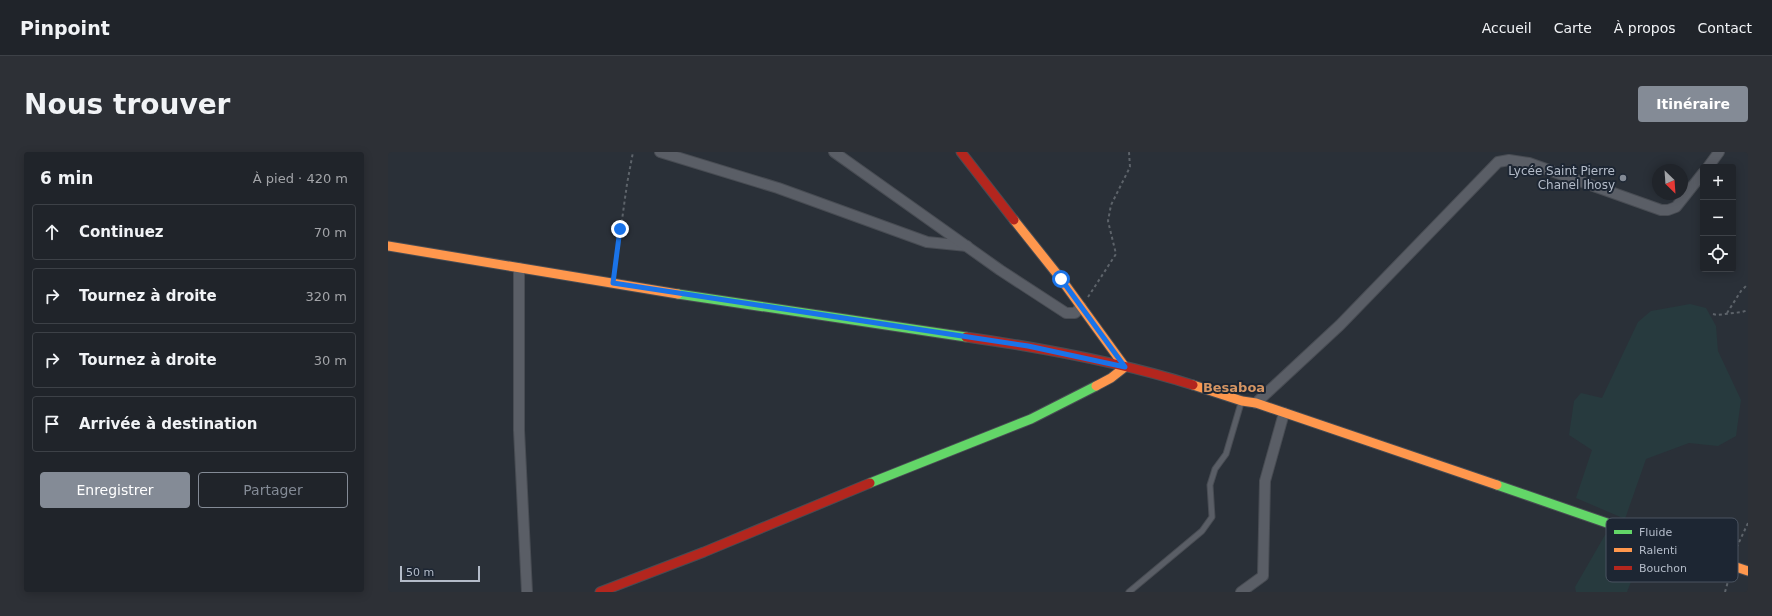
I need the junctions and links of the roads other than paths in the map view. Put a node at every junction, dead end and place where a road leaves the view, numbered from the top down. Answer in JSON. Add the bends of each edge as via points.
{"nodes":[{"id":1,"x":660,"y":152,"type":"edge"},
{"id":2,"x":834,"y":152,"type":"edge"},
{"id":3,"x":961,"y":152,"type":"edge"},
{"id":4,"x":1719,"y":152,"type":"edge"},
{"id":5,"x":1710,"y":164,"type":"edge"},
{"id":6,"x":1700,"y":177,"type":"edge"},
{"id":7,"x":388,"y":246,"type":"edge"},
{"id":8,"x":967,"y":246,"type":"junction"},
{"id":9,"x":519,"y":268,"type":"junction"},
{"id":10,"x":1081,"y":307,"type":"junction"},
{"id":11,"x":1125,"y":367,"type":"junction"},
{"id":12,"x":1242,"y":401,"type":"junction"},
{"id":13,"x":1256,"y":403,"type":"junction"},
{"id":14,"x":1284,"y":413,"type":"junction"},
{"id":15,"x":1606,"y":523,"type":"edge"},
{"id":16,"x":1738,"y":568,"type":"edge"},
{"id":17,"x":1748,"y":571,"type":"edge"},
{"id":18,"x":527,"y":592,"type":"edge"},
{"id":19,"x":600,"y":592,"type":"edge"},
{"id":20,"x":1129,"y":592,"type":"edge"},
{"id":21,"x":1241,"y":592,"type":"edge"}],
"edges":[{"from":1,"to":8,"type":"street","via":[[785,191],[928,242]]},
{"from":2,"to":8,"type":"street"},
{"from":3,"to":10,"type":"main road"},
{"from":4,"to":5,"type":"street"},
{"from":6,"to":13,"type":"street","via":[[1676,207],[1661,210],[1529,163],[1509,160],[1498,162],[1340,326]]},
{"from":7,"to":9,"type":"main road"},
{"from":8,"to":10,"type":"street","via":[[1066,313],[1075,313]]},
{"from":9,"to":11,"type":"main road","via":[[1028,346]]},
{"from":9,"to":18,"type":"street","via":[[519,430]]},
{"from":10,"to":11,"type":"main road"},
{"from":11,"to":12,"type":"main road","via":[[1157,374]]},
{"from":11,"to":19,"type":"main road","via":[[1111,378],[1031,419]]},
{"from":12,"to":13,"type":"main road"},
{"from":12,"to":20,"type":"lane","via":[[1226,454],[1215,470],[1210,485],[1212,517],[1202,531]]},
{"from":13,"to":14,"type":"main road"},
{"from":14,"to":15,"type":"main road"},
{"from":14,"to":21,"type":"street","via":[[1265,481],[1263,576]]},
{"from":16,"to":17,"type":"main road"}]}
